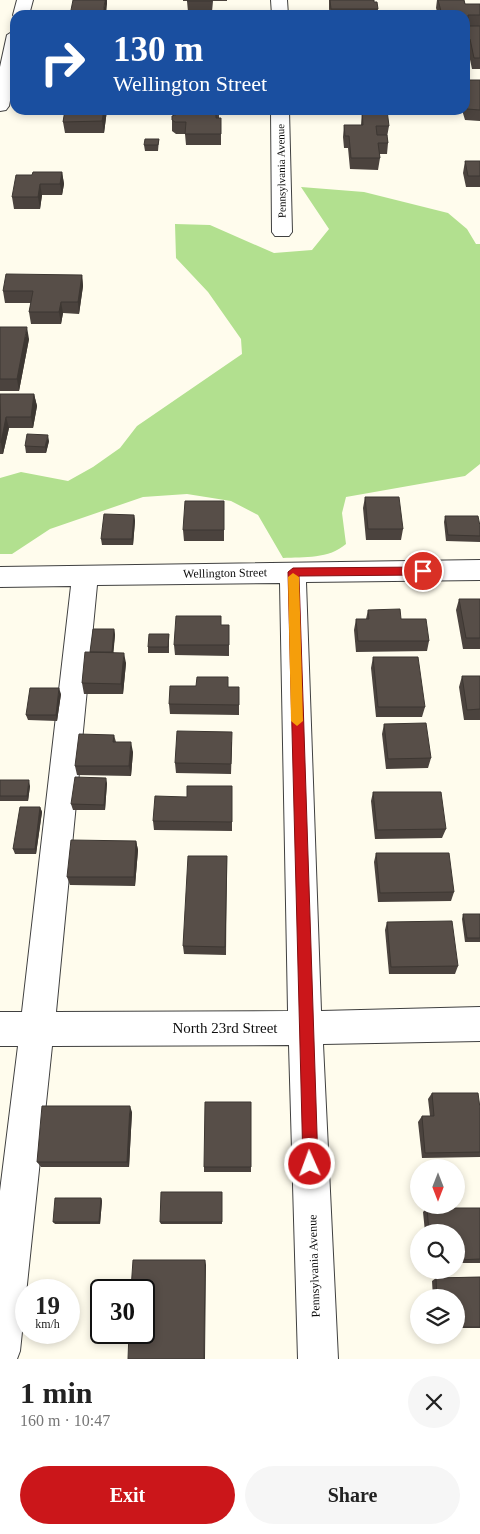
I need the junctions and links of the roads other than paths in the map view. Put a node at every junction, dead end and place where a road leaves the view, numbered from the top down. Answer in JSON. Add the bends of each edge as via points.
{"nodes":[{"id":1,"x":10,"y":59,"type":"edge"},
{"id":2,"x":0,"y":106,"type":"edge"},
{"id":3,"x":280,"y":115,"type":"edge"},
{"id":4,"x":282,"y":232,"type":"dead end"},
{"id":5,"x":480,"y":570,"type":"edge"},
{"id":6,"x":293,"y":572,"type":"junction"},
{"id":7,"x":85,"y":576,"type":"junction"},
{"id":8,"x":0,"y":577,"type":"edge"},
{"id":9,"x":480,"y":1024,"type":"edge"},
{"id":10,"x":305,"y":1028,"type":"junction"},
{"id":11,"x":0,"y":1029,"type":"edge"},
{"id":12,"x":37,"y":1029,"type":"junction"},
{"id":13,"x":0,"y":1351,"type":"edge"},
{"id":14,"x":318,"y":1359,"type":"edge"}],
"edges":[{"from":1,"to":2,"type":"street"},
{"from":3,"to":4,"type":"street","name":"Pennsylvania Avenue"},
{"from":5,"to":6,"type":"street","name":"Wellington Street"},
{"from":6,"to":7,"type":"street","name":"Wellington Street"},
{"from":6,"to":10,"type":"street","name":"Pennsylvania Avenue"},
{"from":7,"to":8,"type":"street","name":"Wellington Street"},
{"from":7,"to":12,"type":"street"},
{"from":9,"to":10,"type":"street","name":"North 23rd Street"},
{"from":10,"to":12,"type":"street","name":"North 23rd Street"},
{"from":10,"to":14,"type":"street","name":"Pennsylvania Avenue"},
{"from":11,"to":12,"type":"street","name":"North 23rd Street"},
{"from":12,"to":13,"type":"street"}]}
